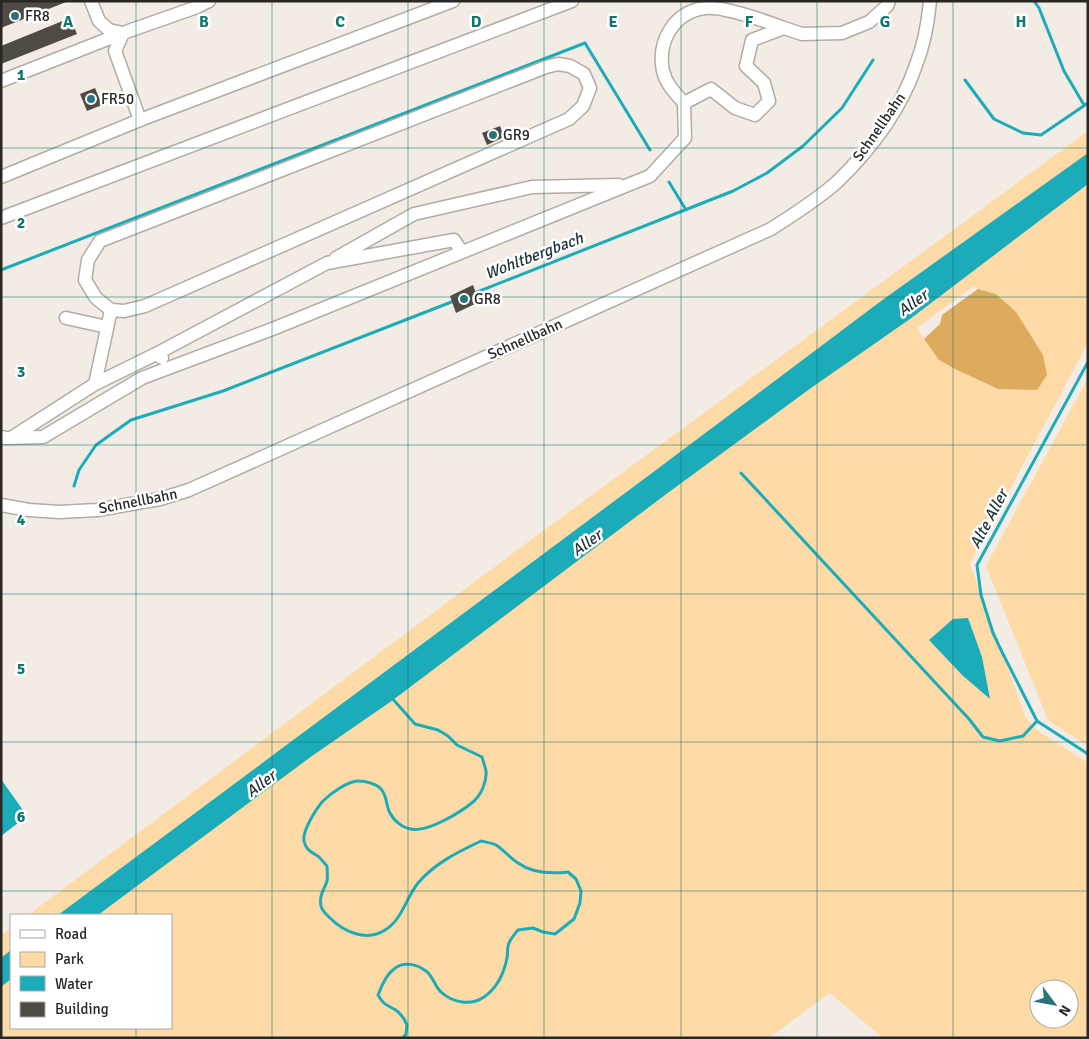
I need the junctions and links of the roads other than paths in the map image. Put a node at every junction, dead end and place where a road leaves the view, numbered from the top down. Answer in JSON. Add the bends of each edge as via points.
{"nodes":[{"id":1,"x":91,"y":1,"type":"edge"},
{"id":2,"x":99,"y":1,"type":"edge"},
{"id":3,"x":210,"y":1,"type":"edge"},
{"id":4,"x":453,"y":1,"type":"edge"},
{"id":5,"x":572,"y":1,"type":"edge"},
{"id":6,"x":889,"y":1,"type":"edge"},
{"id":7,"x":930,"y":1,"type":"edge"},
{"id":8,"x":431,"y":5,"type":"edge"},
{"id":9,"x":747,"y":16,"type":"junction"},
{"id":10,"x":784,"y":28,"type":"junction"},
{"id":11,"x":123,"y":33,"type":"junction"},
{"id":12,"x":752,"y":40,"type":"junction"},
{"id":13,"x":1,"y":81,"type":"edge"},
{"id":14,"x":684,"y":103,"type":"junction"},
{"id":15,"x":140,"y":120,"type":"junction"},
{"id":16,"x":1,"y":176,"type":"edge"},
{"id":17,"x":627,"y":185,"type":"junction"},
{"id":18,"x":1,"y":218,"type":"edge"},
{"id":19,"x":462,"y":252,"type":"junction"},
{"id":20,"x":327,"y":263,"type":"junction"},
{"id":21,"x":111,"y":310,"type":"junction"},
{"id":22,"x":66,"y":318,"type":"dead end"},
{"id":23,"x":107,"y":327,"type":"junction"},
{"id":24,"x":156,"y":354,"type":"junction"},
{"id":25,"x":174,"y":366,"type":"junction"},
{"id":26,"x":95,"y":384,"type":"junction"},
{"id":27,"x":6,"y":438,"type":"edge"},
{"id":28,"x":1,"y":505,"type":"edge"}],
"edges":[{"from":1,"to":11,"type":"street","via":[[99,21],[109,30]]},
{"from":2,"to":11,"type":"street","via":[[104,15]]},
{"from":3,"to":11,"type":"street"},
{"from":4,"to":8,"type":"street"},
{"from":5,"to":18,"type":"street"},
{"from":6,"to":10,"type":"street","via":[[869,22],[842,34],[802,34]]},
{"from":7,"to":28,"type":"street","name":"Schnellbahn","via":[[917,64],[890,117],[865,152],[836,182],[771,229],[189,490],[160,500],[97,510],[59,512]]},
{"from":8,"to":15,"type":"street"},
{"from":9,"to":10,"type":"street"},
{"from":9,"to":12,"type":"street"},
{"from":9,"to":14,"type":"street","via":[[705,8],[678,20],[666,35],[662,51],[663,71],[670,87]]},
{"from":10,"to":12,"type":"street"},
{"from":11,"to":13,"type":"street"},
{"from":11,"to":15,"type":"street","via":[[115,51]]},
{"from":12,"to":14,"type":"street","via":[[746,66],[764,83],[769,101],[755,115],[735,108],[711,89]]},
{"from":14,"to":17,"type":"street","via":[[685,138],[650,176]]},
{"from":15,"to":16,"type":"street"},
{"from":17,"to":19,"type":"street"},
{"from":17,"to":20,"type":"street","via":[[532,186],[414,214]]},
{"from":19,"to":20,"type":"street","via":[[454,240]]},
{"from":19,"to":25,"type":"street"},
{"from":20,"to":24,"type":"street"},
{"from":21,"to":21,"type":"street","via":[[124,312],[145,306],[569,119],[583,106],[590,88],[584,74],[570,66],[546,67],[100,241],[88,260],[85,280],[96,298]]},
{"from":21,"to":23,"type":"street"},
{"from":22,"to":23,"type":"street"},
{"from":23,"to":26,"type":"street"},
{"from":24,"to":25,"type":"street"},
{"from":24,"to":26,"type":"street"},
{"from":25,"to":27,"type":"street","via":[[142,378],[43,437]]},
{"from":26,"to":27,"type":"street"}]}
